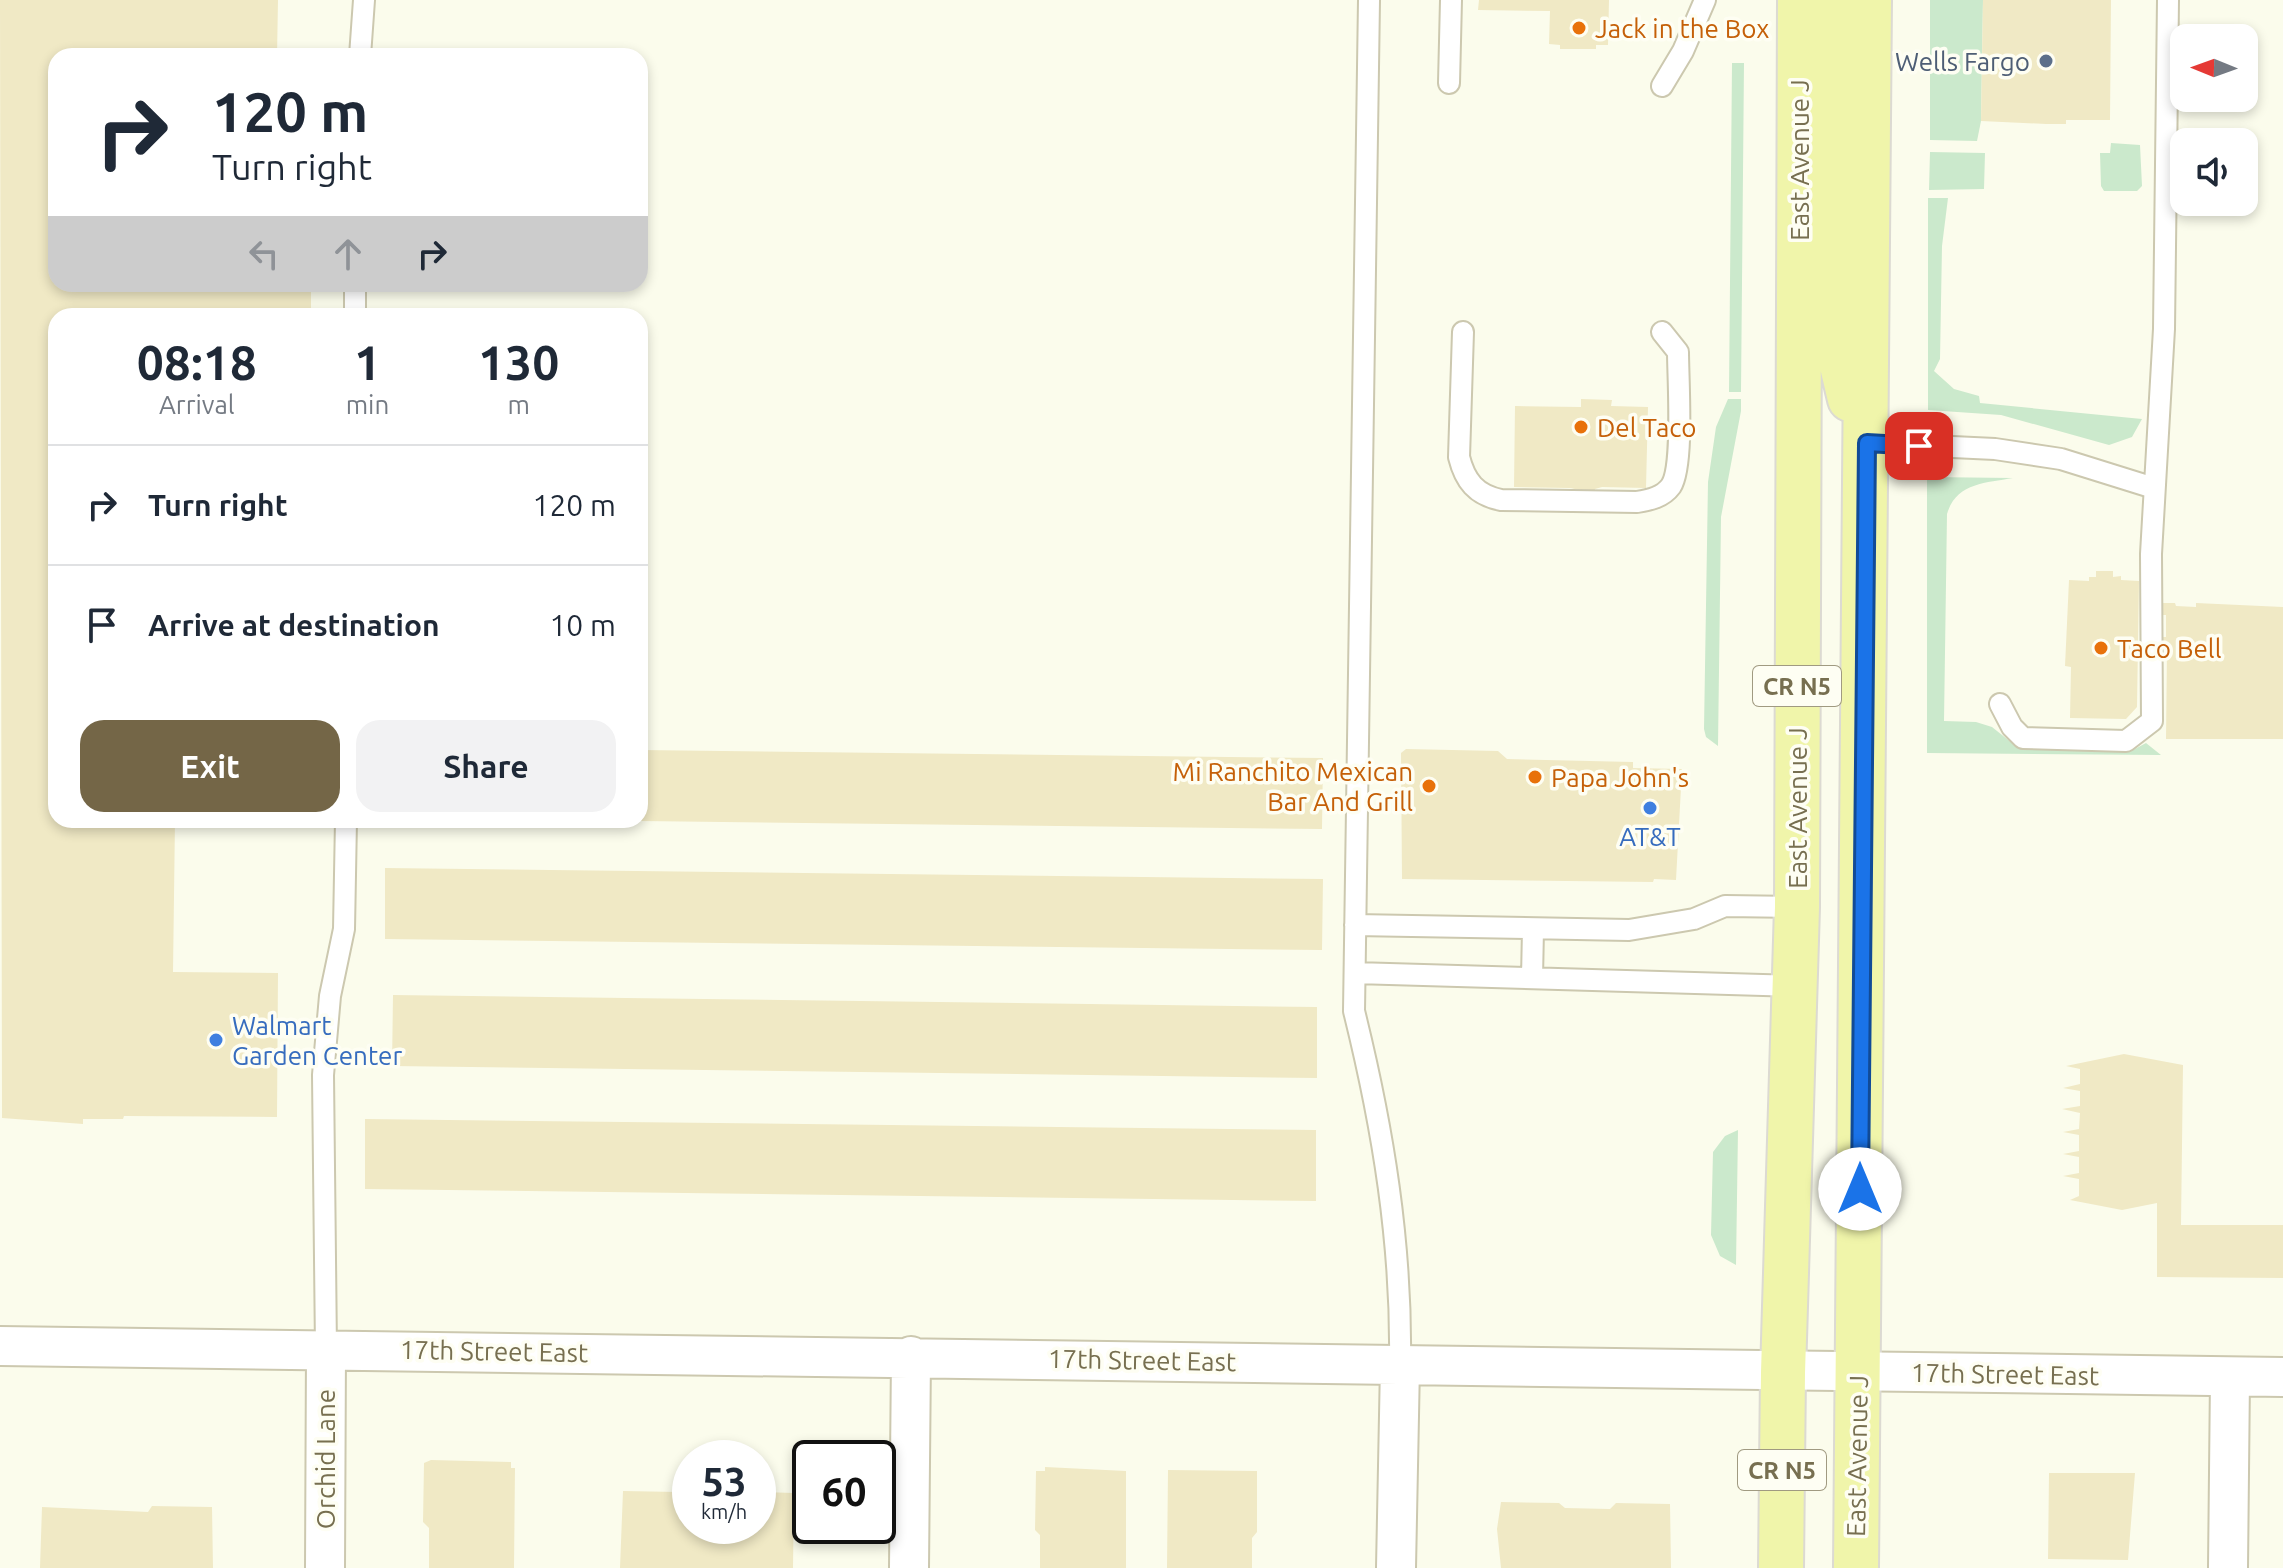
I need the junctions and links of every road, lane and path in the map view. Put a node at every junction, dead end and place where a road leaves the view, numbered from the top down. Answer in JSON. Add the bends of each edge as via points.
{"nodes":[{"id":1,"x":364,"y":0,"type":"edge"},
{"id":2,"x":1369,"y":0,"type":"edge"},
{"id":3,"x":1451,"y":0,"type":"edge"},
{"id":4,"x":1705,"y":0,"type":"edge"},
{"id":5,"x":1800,"y":0,"type":"edge"},
{"id":6,"x":1832,"y":0,"type":"edge"},
{"id":7,"x":1869,"y":0,"type":"edge"},
{"id":8,"x":2168,"y":0,"type":"edge"},
{"id":9,"x":361,"y":48,"type":"edge"},
{"id":10,"x":1449,"y":83,"type":"dead end"},
{"id":11,"x":1662,"y":86,"type":"dead end"},
{"id":12,"x":1463,"y":332,"type":"dead end"},
{"id":13,"x":1662,"y":332,"type":"dead end"},
{"id":14,"x":1867,"y":443,"type":"junction"},
{"id":15,"x":2154,"y":488,"type":"junction"},
{"id":16,"x":2000,"y":704,"type":"dead end"},
{"id":17,"x":346,"y":828,"type":"edge"},
{"id":18,"x":1797,"y":907,"type":"junction"},
{"id":19,"x":1355,"y":925,"type":"junction"},
{"id":20,"x":1533,"y":929,"type":"junction"},
{"id":21,"x":1355,"y":973,"type":"junction"},
{"id":22,"x":1532,"y":978,"type":"junction"},
{"id":23,"x":1796,"y":986,"type":"junction"},
{"id":24,"x":0,"y":1346,"type":"edge"},
{"id":25,"x":326,"y":1350,"type":"junction"},
{"id":26,"x":911,"y":1356,"type":"junction"},
{"id":27,"x":1400,"y":1365,"type":"junction"},
{"id":28,"x":1858,"y":1372,"type":"junction"},
{"id":29,"x":1783,"y":1373,"type":"junction"},
{"id":30,"x":2230,"y":1377,"type":"junction"},
{"id":31,"x":2283,"y":1377,"type":"edge"},
{"id":32,"x":325,"y":1568,"type":"edge"},
{"id":33,"x":909,"y":1568,"type":"edge"},
{"id":34,"x":1396,"y":1568,"type":"edge"},
{"id":35,"x":1781,"y":1568,"type":"edge"},
{"id":36,"x":1856,"y":1568,"type":"edge"},
{"id":37,"x":2228,"y":1568,"type":"edge"}],
"edges":[{"from":1,"to":9,"type":"lane"},
{"from":2,"to":19,"type":"lane"},
{"from":3,"to":10,"type":"lane"},
{"from":4,"to":11,"type":"lane"},
{"from":5,"to":18,"type":"main road","name":"East Avenue J","number":"CR N5"},
{"from":6,"to":14,"type":"main road","via":[[1835,336],[1846,388]]},
{"from":7,"to":14,"type":"main road","name":"East Avenue J","number":"CR N5"},
{"from":8,"to":15,"type":"lane","via":[[2164,329]]},
{"from":12,"to":13,"type":"lane","via":[[1459,457],[1475,488],[1501,500],[1637,502],[1656,498],[1671,485],[1677,466],[1678,352]]},
{"from":14,"to":15,"type":"lane","via":[[2048,457]]},
{"from":14,"to":28,"type":"main road","name":"East Avenue J","number":"CR N5"},
{"from":15,"to":16,"type":"lane","via":[[2152,721],[2126,741],[2023,738]]},
{"from":17,"to":25,"type":"lane","via":[[344,929],[330,996],[323,1075]]},
{"from":18,"to":20,"type":"lane","via":[[1725,906],[1694,919],[1629,930]]},
{"from":18,"to":23,"type":"main road","name":"East Avenue J","number":"CR N5"},
{"from":19,"to":20,"type":"lane"},
{"from":19,"to":21,"type":"lane"},
{"from":20,"to":22,"type":"lane"},
{"from":21,"to":22,"type":"lane"},
{"from":21,"to":27,"type":"lane","via":[[1354,1011],[1377,1101],[1395,1230]]},
{"from":22,"to":23,"type":"lane"},
{"from":23,"to":29,"type":"main road","name":"East Avenue J","number":"CR N5"},
{"from":24,"to":25,"type":"street","name":"17th Street East"},
{"from":25,"to":26,"type":"street","name":"17th Street East"},
{"from":25,"to":32,"type":"street","name":"Orchid Lane"},
{"from":26,"to":27,"type":"street","name":"17th Street East"},
{"from":26,"to":33,"type":"street"},
{"from":27,"to":29,"type":"street","name":"17th Street East"},
{"from":27,"to":34,"type":"street"},
{"from":28,"to":29,"type":"street","name":"17th Street East"},
{"from":28,"to":30,"type":"street","name":"17th Street East"},
{"from":28,"to":36,"type":"main road","name":"East Avenue J","number":"CR N5"},
{"from":29,"to":35,"type":"main road","name":"East Avenue J","number":"CR N5"},
{"from":30,"to":31,"type":"street","name":"17th Street East"},
{"from":30,"to":37,"type":"street"}]}
